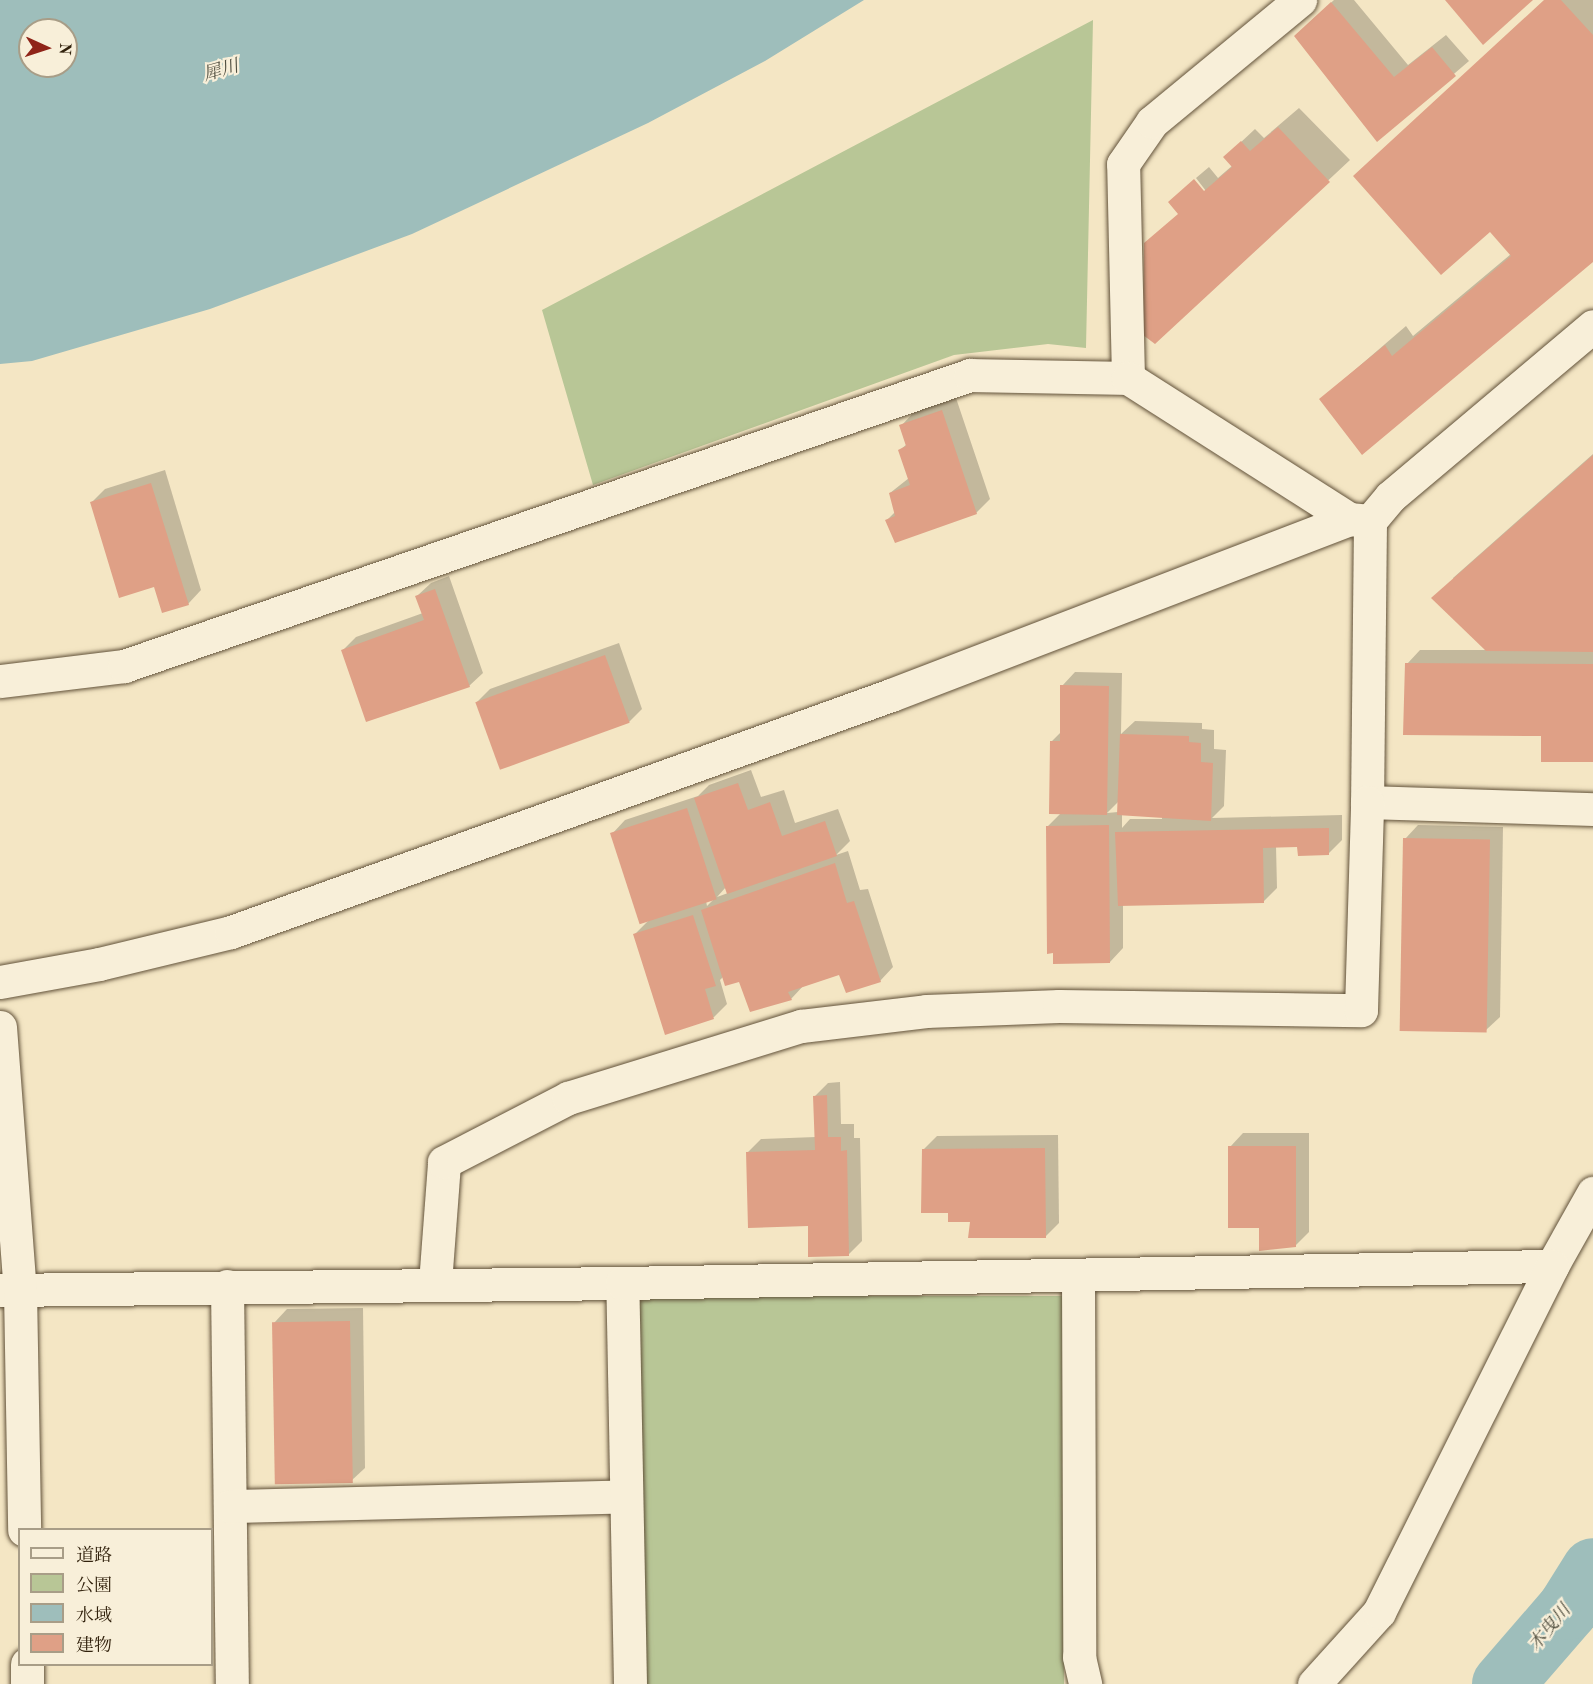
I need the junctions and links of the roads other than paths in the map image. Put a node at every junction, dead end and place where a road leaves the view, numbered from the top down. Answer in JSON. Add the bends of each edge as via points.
{"nodes":[{"id":1,"x":1300,"y":0,"type":"edge"},
{"id":2,"x":1593,"y":326,"type":"edge"},
{"id":3,"x":1128,"y":378,"type":"junction"},
{"id":4,"x":1360,"y":520,"type":"junction"},
{"id":5,"x":0,"y":681,"type":"edge"},
{"id":6,"x":1367,"y":802,"type":"junction"},
{"id":7,"x":1593,"y":809,"type":"edge"},
{"id":8,"x":0,"y":982,"type":"edge"},
{"id":9,"x":0,"y":1027,"type":"edge"},
{"id":10,"x":1593,"y":1193,"type":"edge"},
{"id":11,"x":1552,"y":1266,"type":"junction"},
{"id":12,"x":1078,"y":1277,"type":"junction"},
{"id":13,"x":435,"y":1283,"type":"junction"},
{"id":14,"x":622,"y":1283,"type":"junction"},
{"id":15,"x":227,"y":1286,"type":"junction"},
{"id":16,"x":10,"y":1290,"type":"edge"},
{"id":17,"x":626,"y":1496,"type":"junction"},
{"id":18,"x":230,"y":1506,"type":"junction"},
{"id":19,"x":24,"y":1528,"type":"edge"},
{"id":20,"x":27,"y":1666,"type":"edge"},
{"id":21,"x":27,"y":1684,"type":"edge"},
{"id":22,"x":232,"y":1684,"type":"edge"},
{"id":23,"x":630,"y":1684,"type":"edge"},
{"id":24,"x":1085,"y":1684,"type":"edge"},
{"id":25,"x":1314,"y":1684,"type":"edge"}],
"edges":[{"from":1,"to":3,"type":"street","via":[[1152,122],[1123,164]]},
{"from":2,"to":4,"type":"street"},
{"from":3,"to":4,"type":"street"},
{"from":3,"to":5,"type":"street","via":[[970,375],[124,666]]},
{"from":4,"to":6,"type":"street"},
{"from":4,"to":8,"type":"street","via":[[891,695],[231,932],[99,964]]},
{"from":6,"to":7,"type":"street"},
{"from":6,"to":13,"type":"street","via":[[1361,1010],[1059,1006],[926,1011],[801,1026],[568,1098],[444,1162]]},
{"from":9,"to":16,"type":"street"},
{"from":10,"to":11,"type":"street"},
{"from":11,"to":12,"type":"street","via":[[1272,1268]]},
{"from":11,"to":25,"type":"street","via":[[1379,1612]]},
{"from":12,"to":14,"type":"street"},
{"from":12,"to":24,"type":"street","via":[[1079,1657]]},
{"from":13,"to":14,"type":"street"},
{"from":13,"to":15,"type":"street"},
{"from":14,"to":17,"type":"street"},
{"from":15,"to":16,"type":"street"},
{"from":15,"to":18,"type":"street"},
{"from":16,"to":19,"type":"street"},
{"from":17,"to":18,"type":"street"},
{"from":17,"to":23,"type":"street"},
{"from":18,"to":22,"type":"street"},
{"from":20,"to":21,"type":"street"}]}
